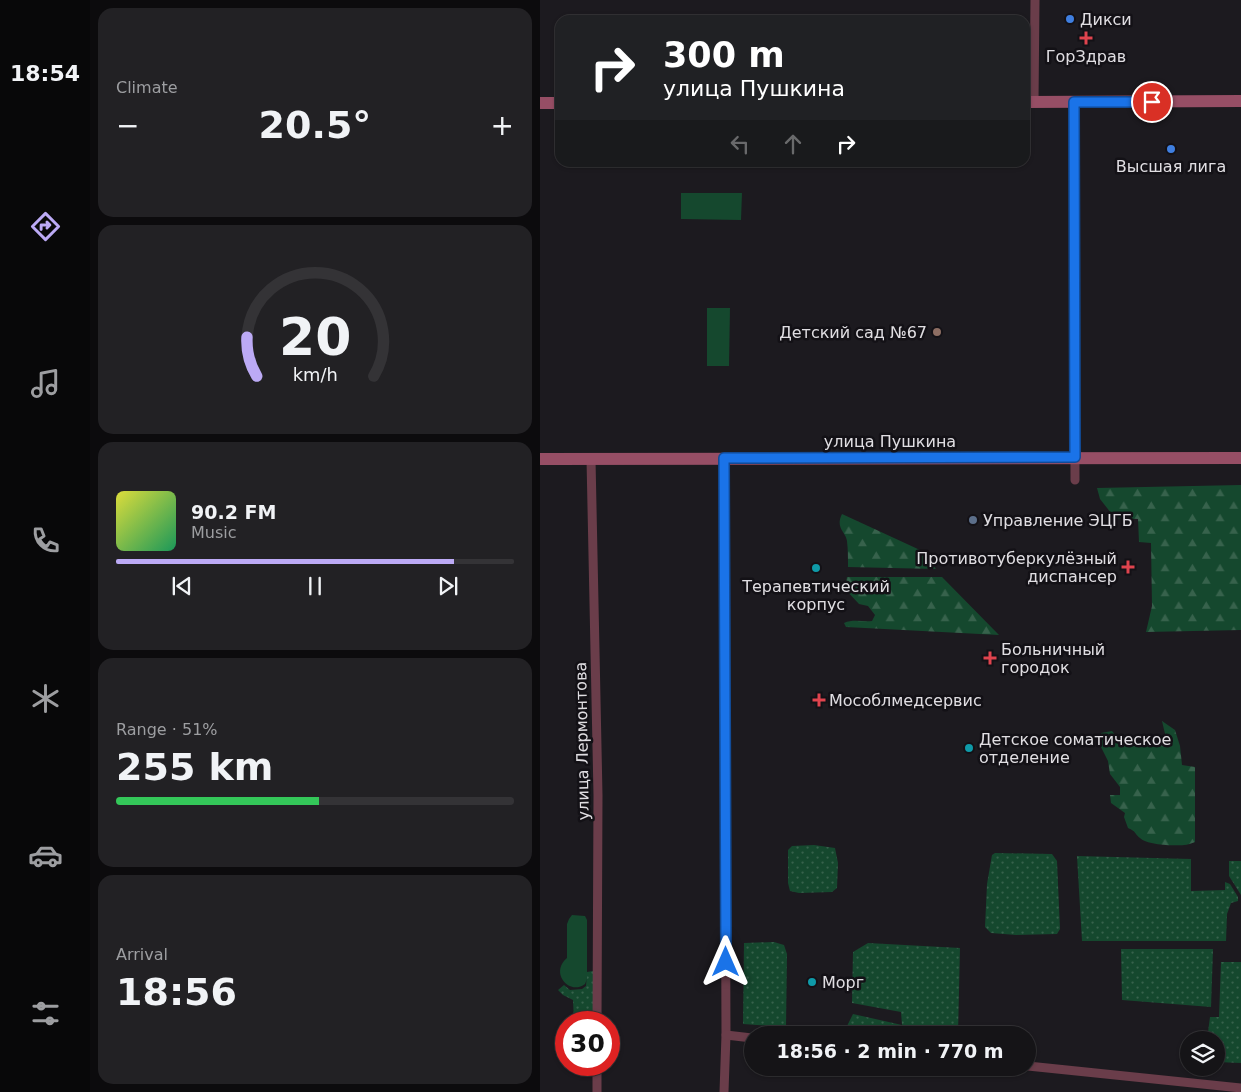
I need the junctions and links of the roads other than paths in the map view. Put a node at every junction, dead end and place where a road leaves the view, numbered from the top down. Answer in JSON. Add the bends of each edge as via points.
{"nodes":[{"id":1,"x":1035,"y":0,"type":"edge"},
{"id":2,"x":1241,"y":101,"type":"edge"},
{"id":3,"x":1030,"y":102,"type":"edge"},
{"id":4,"x":1074,"y":102,"type":"junction"},
{"id":5,"x":540,"y":103,"type":"edge"},
{"id":6,"x":555,"y":103,"type":"edge"},
{"id":7,"x":1075,"y":457,"type":"junction"},
{"id":8,"x":724,"y":458,"type":"junction"},
{"id":9,"x":1241,"y":458,"type":"edge"},
{"id":10,"x":540,"y":459,"type":"edge"},
{"id":11,"x":592,"y":459,"type":"junction"},
{"id":12,"x":1075,"y":480,"type":"dead end"},
{"id":13,"x":597,"y":1011,"type":"edge"},
{"id":14,"x":726,"y":1035,"type":"junction"},
{"id":15,"x":744,"y":1037,"type":"edge"},
{"id":16,"x":1036,"y":1067,"type":"edge"},
{"id":17,"x":597,"y":1076,"type":"edge"},
{"id":18,"x":1241,"y":1088,"type":"edge"},
{"id":19,"x":597,"y":1092,"type":"edge"},
{"id":20,"x":724,"y":1092,"type":"edge"}],
"edges":[{"from":1,"to":3,"type":"street"},
{"from":2,"to":4,"type":"main road"},
{"from":3,"to":4,"type":"main road"},
{"from":4,"to":7,"type":"street"},
{"from":5,"to":6,"type":"main road"},
{"from":7,"to":8,"type":"main road","name":"улица Пушкина"},
{"from":7,"to":9,"type":"main road","name":"улица Пушкина"},
{"from":7,"to":12,"type":"street"},
{"from":8,"to":11,"type":"main road","name":"улица Пушкина"},
{"from":8,"to":14,"type":"street"},
{"from":10,"to":11,"type":"main road","name":"улица Пушкина"},
{"from":11,"to":13,"type":"street","name":"улица Лермонтова","via":[[598,795]]},
{"from":14,"to":15,"type":"street"},
{"from":14,"to":20,"type":"street"},
{"from":16,"to":18,"type":"street"},
{"from":17,"to":19,"type":"street"}]}
